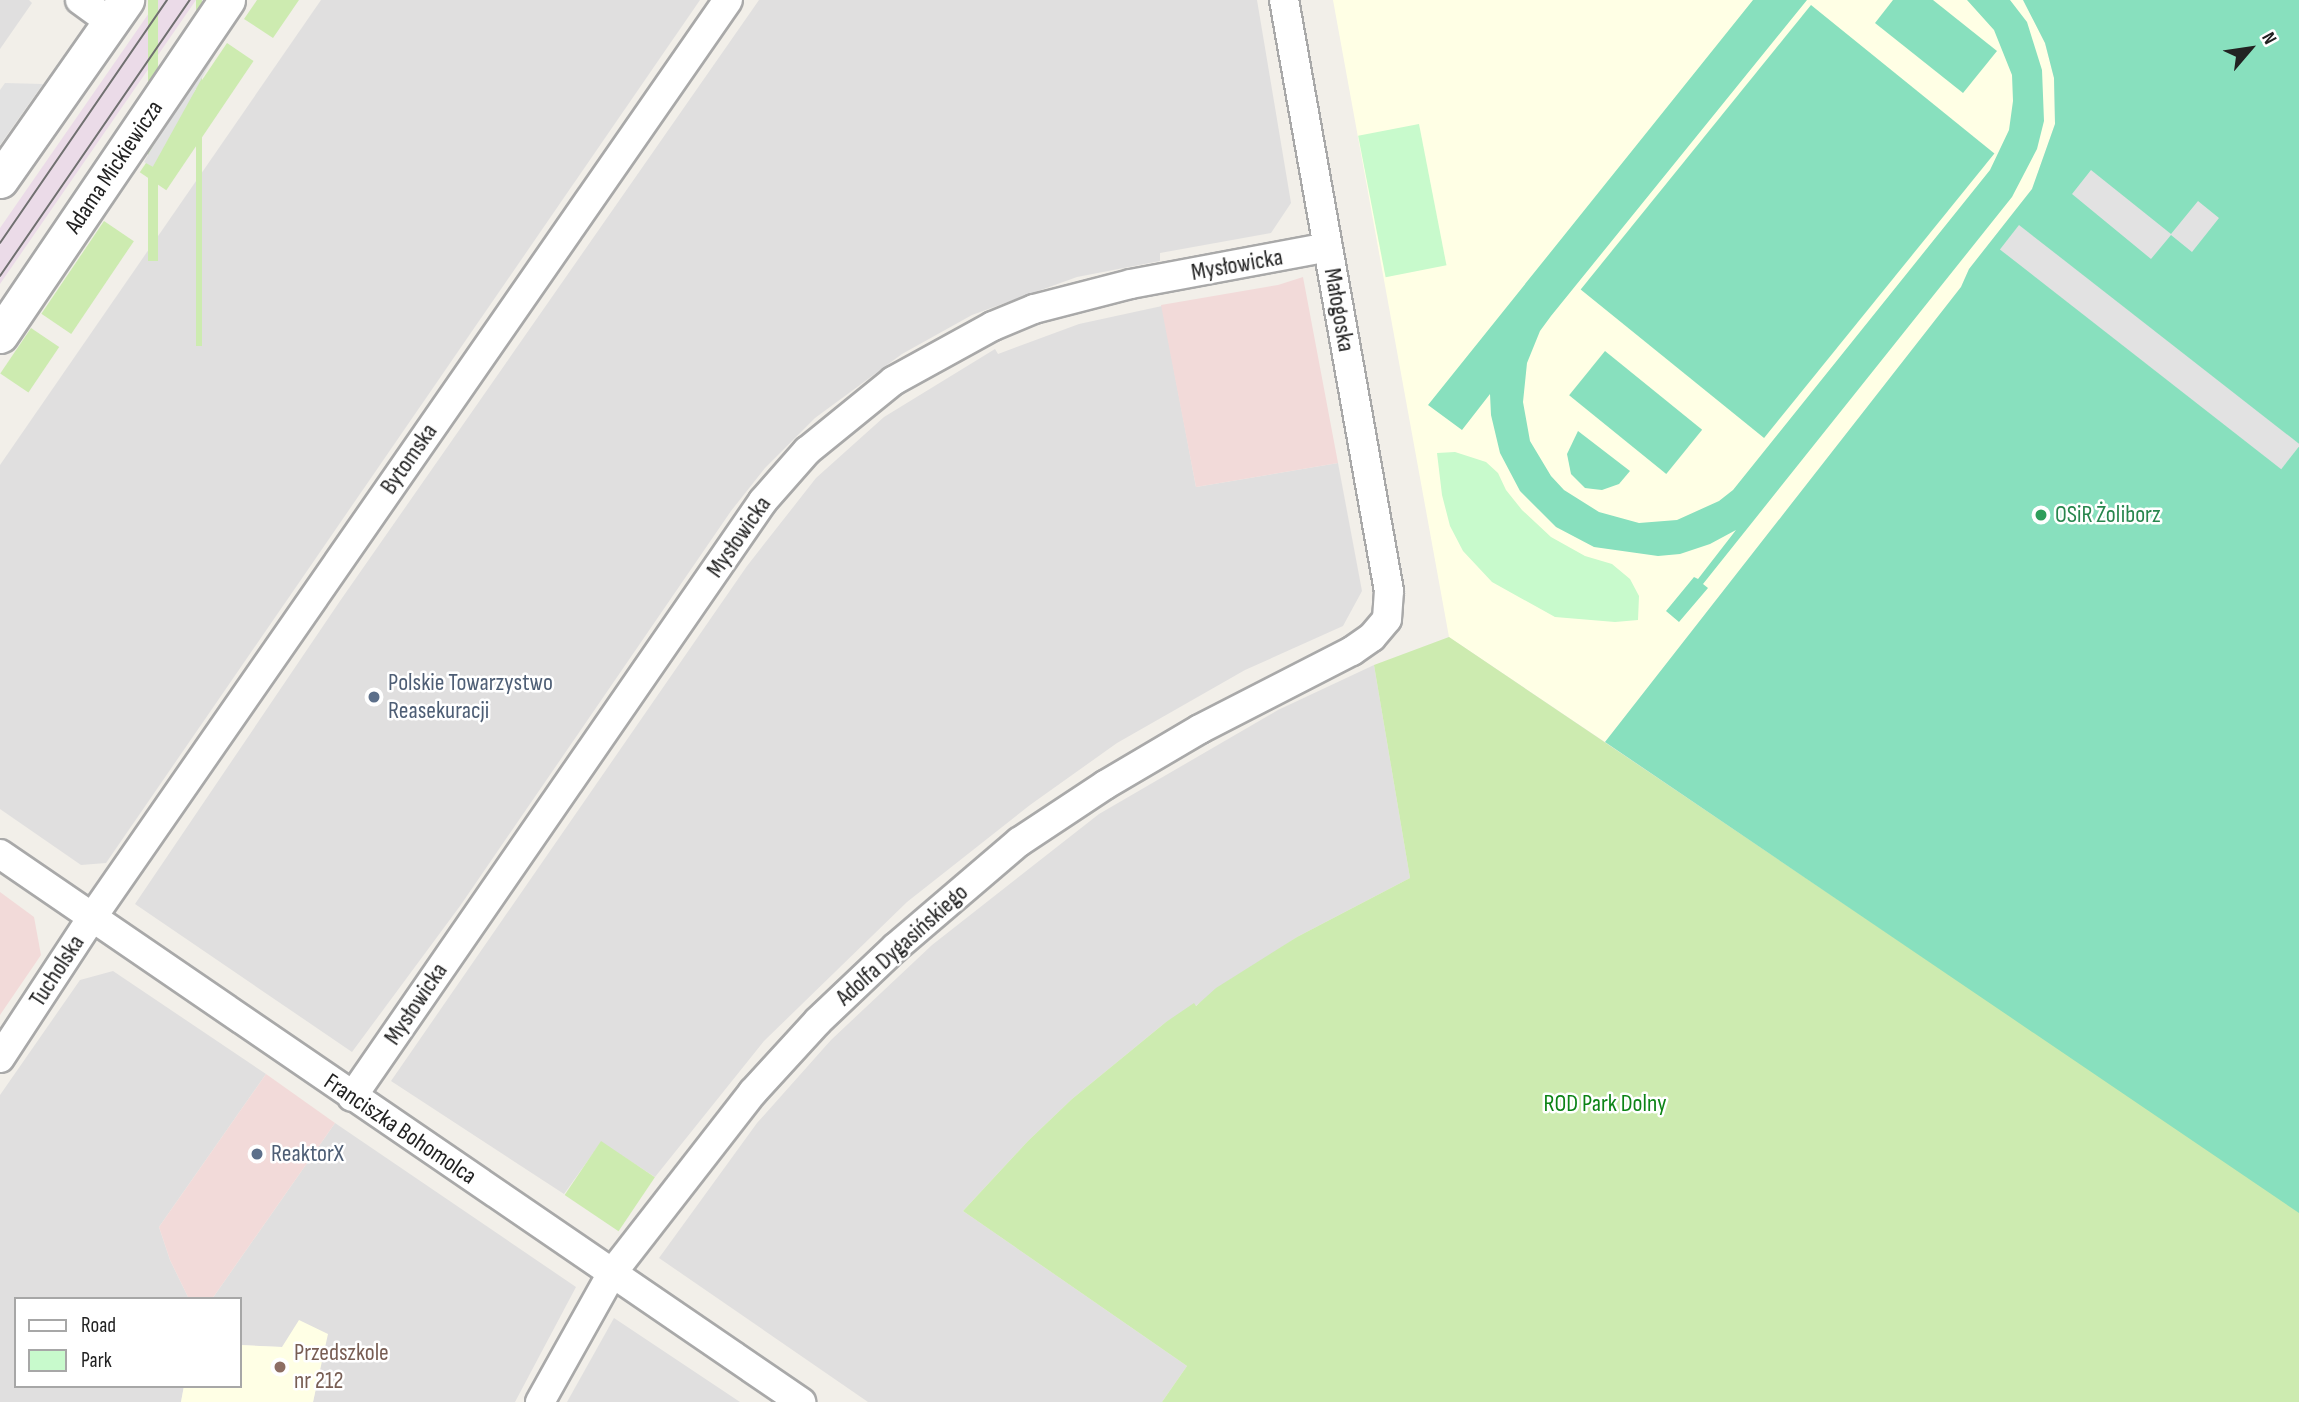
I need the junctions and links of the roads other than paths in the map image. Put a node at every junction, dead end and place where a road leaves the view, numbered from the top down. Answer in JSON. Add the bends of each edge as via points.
{"nodes":[{"id":1,"x":80,"y":0,"type":"edge"},
{"id":2,"x":227,"y":0,"type":"edge"},
{"id":3,"x":728,"y":0,"type":"edge"},
{"id":4,"x":1284,"y":0,"type":"edge"},
{"id":5,"x":118,"y":11,"type":"edge"},
{"id":6,"x":0,"y":180,"type":"edge"},
{"id":7,"x":1328,"y":247,"type":"junction"},
{"id":8,"x":0,"y":335,"type":"edge"},
{"id":9,"x":1387,"y":619,"type":"joint"},
{"id":10,"x":0,"y":854,"type":"edge"},
{"id":11,"x":91,"y":919,"type":"junction"},
{"id":12,"x":0,"y":1058,"type":"edge"},
{"id":13,"x":352,"y":1097,"type":"junction"},
{"id":14,"x":612,"y":1273,"type":"junction"},
{"id":15,"x":766,"y":1392,"type":"edge"},
{"id":16,"x":540,"y":1402,"type":"edge"},
{"id":17,"x":801,"y":1402,"type":"edge"}],
"edges":[{"from":1,"to":5,"type":"street"},
{"from":2,"to":8,"type":"street","name":"Adama Mickiewicza"},
{"from":3,"to":11,"type":"street","name":"Bytomska"},
{"from":4,"to":7,"type":"street","name":"Małogoska"},
{"from":5,"to":6,"type":"street"},
{"from":7,"to":9,"type":"street","name":"Małogoska","via":[[1389,591]]},
{"from":7,"to":13,"type":"street","name":"Mysłowicka","via":[[1034,309],[892,381],[807,452],[763,501]]},
{"from":9,"to":14,"type":"street","name":"Adolfa Dygasińskiego","via":[[1352,651],[1200,729],[1105,785],[1019,842],[958,892],[818,1021],[753,1092]]},
{"from":10,"to":11,"type":"street","name":"Franciszka Bohomolca"},
{"from":11,"to":12,"type":"street","name":"Tucholska"},
{"from":11,"to":13,"type":"street","name":"Franciszka Bohomolca"},
{"from":13,"to":14,"type":"street","name":"Franciszka Bohomolca"},
{"from":14,"to":15,"type":"street","name":"Franciszka Bohomolca"},
{"from":14,"to":16,"type":"street","name":"Adolfa Dygasińskiego"},
{"from":15,"to":17,"type":"street","name":"Franciszka Bohomolca"}]}
